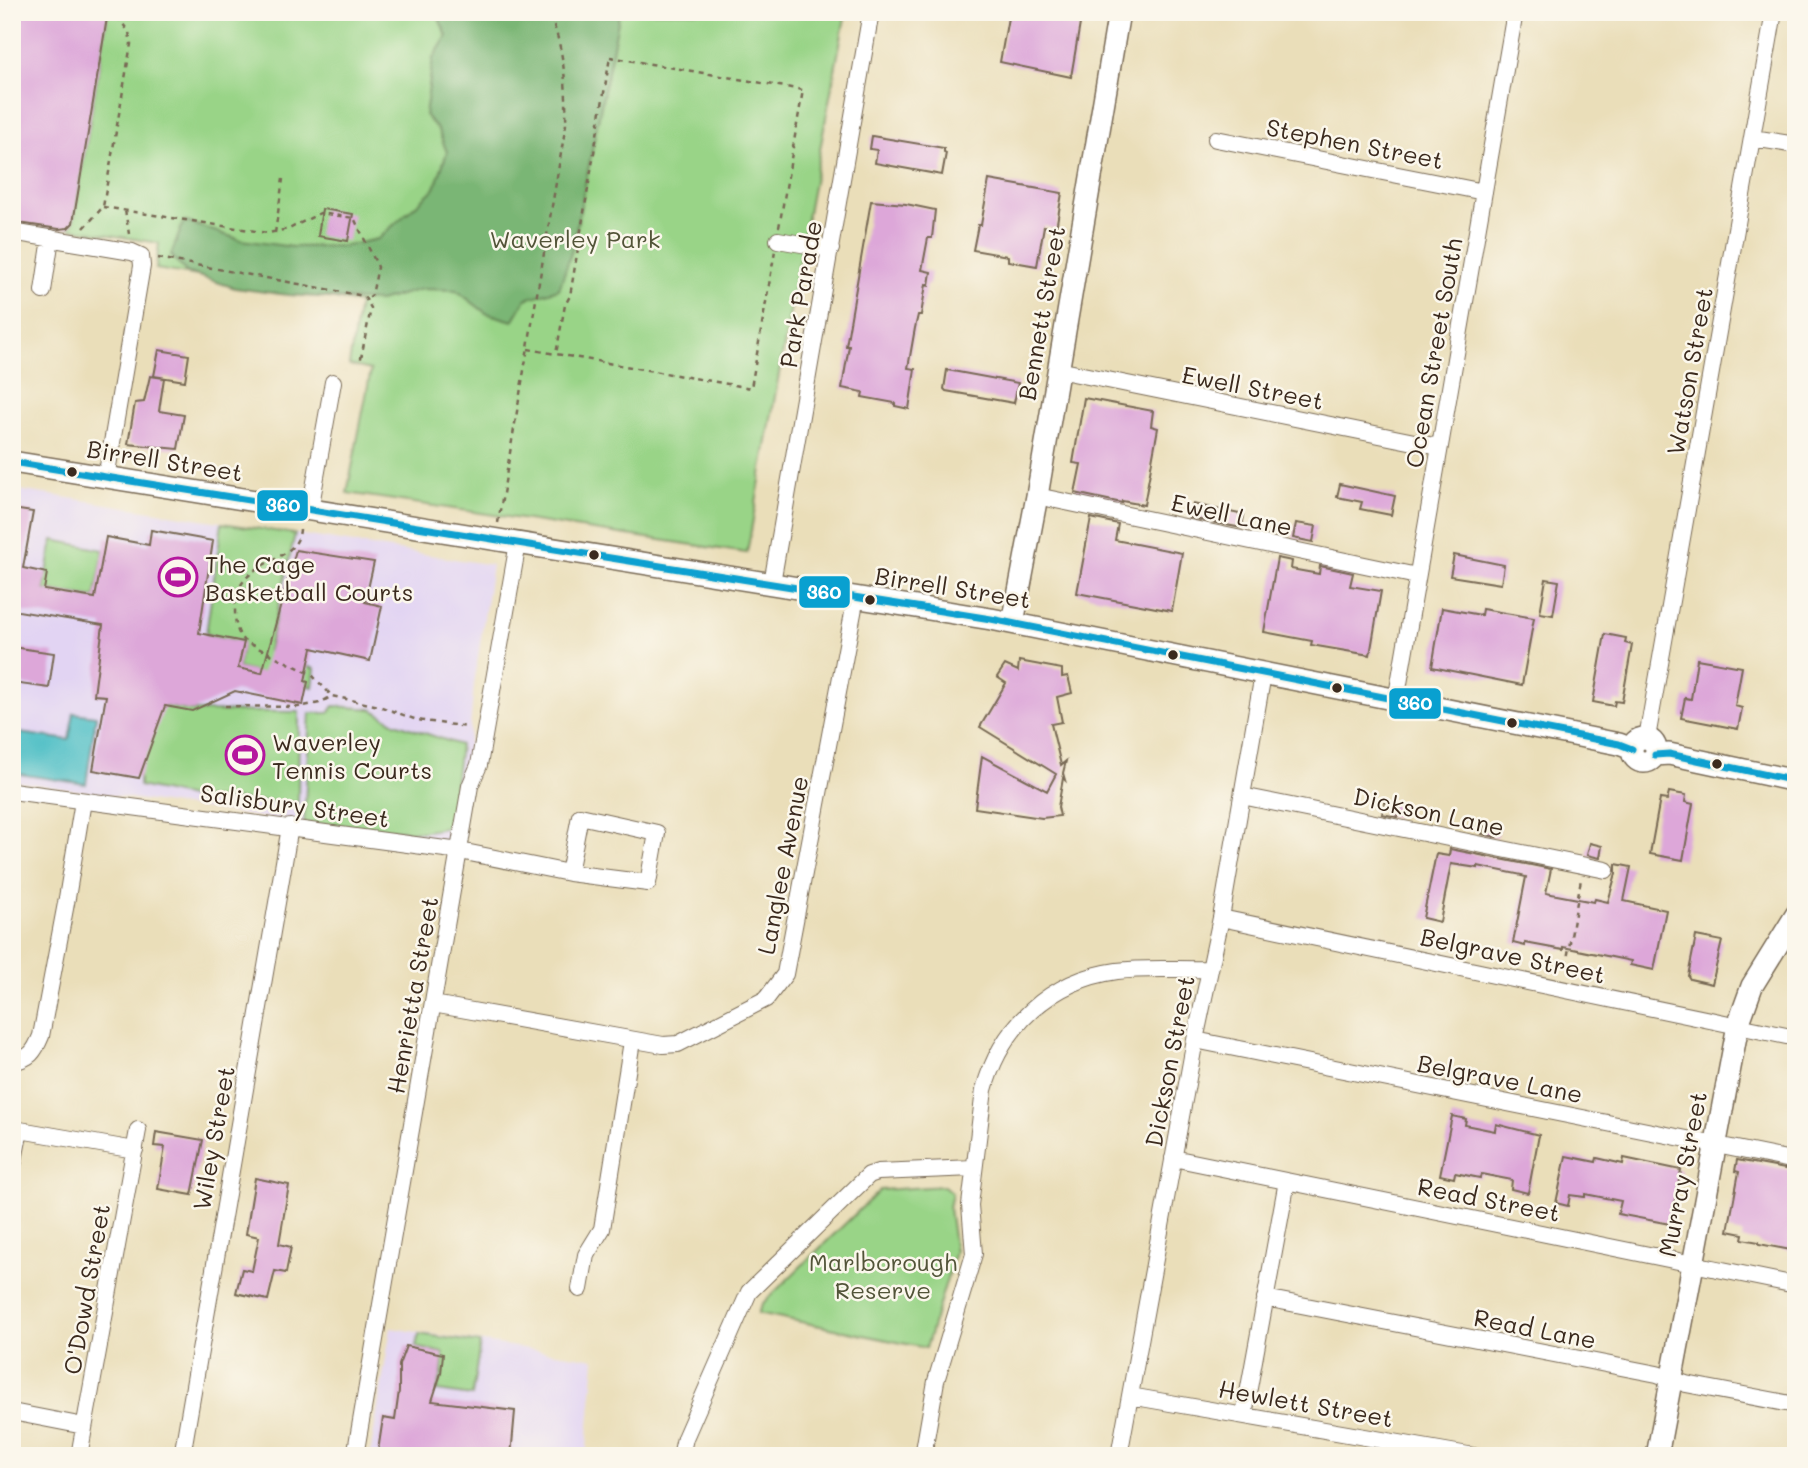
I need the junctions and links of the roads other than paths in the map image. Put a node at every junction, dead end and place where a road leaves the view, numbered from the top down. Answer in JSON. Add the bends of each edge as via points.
{"nodes":[{"id":1,"x":871,"y":12,"type":"edge"},
{"id":2,"x":1119,"y":12,"type":"edge"},
{"id":3,"x":1514,"y":12,"type":"edge"},
{"id":4,"x":1774,"y":12,"type":"edge"},
{"id":5,"x":1753,"y":138,"type":"junction"},
{"id":6,"x":1216,"y":139,"type":"dead end"},
{"id":7,"x":1796,"y":145,"type":"edge"},
{"id":8,"x":1485,"y":192,"type":"junction"},
{"id":9,"x":12,"y":232,"type":"edge"},
{"id":10,"x":51,"y":238,"type":"junction"},
{"id":11,"x":778,"y":240,"type":"road end"},
{"id":12,"x":831,"y":250,"type":"junction"},
{"id":13,"x":43,"y":291,"type":"dead end"},
{"id":14,"x":1058,"y":370,"type":"junction"},
{"id":15,"x":333,"y":382,"type":"dead end"},
{"id":16,"x":1439,"y":447,"type":"junction"},
{"id":17,"x":12,"y":462,"type":"edge"},
{"id":18,"x":106,"y":478,"type":"junction"},
{"id":19,"x":1037,"y":496,"type":"junction"},
{"id":20,"x":310,"y":510,"type":"junction"},
{"id":21,"x":518,"y":543,"type":"junction"},
{"id":22,"x":1417,"y":576,"type":"junction"},
{"id":23,"x":772,"y":583,"type":"junction"},
{"id":24,"x":856,"y":597,"type":"junction"},
{"id":25,"x":1013,"y":623,"type":"junction"},
{"id":26,"x":1263,"y":674,"type":"junction"},
{"id":27,"x":1396,"y":701,"type":"junction"},
{"id":28,"x":1645,"y":747,"type":"junction"},
{"id":29,"x":1796,"y":781,"type":"edge"},
{"id":30,"x":12,"y":790,"type":"edge"},
{"id":31,"x":1242,"y":796,"type":"junction"},
{"id":32,"x":83,"y":801,"type":"junction"},
{"id":33,"x":290,"y":827,"type":"junction"},
{"id":34,"x":460,"y":851,"type":"junction"},
{"id":35,"x":1606,"y":870,"type":"dead end"},
{"id":36,"x":569,"y":873,"type":"junction"},
{"id":37,"x":1796,"y":915,"type":"edge"},
{"id":38,"x":1221,"y":918,"type":"junction"},
{"id":39,"x":1210,"y":969,"type":"junction"},
{"id":40,"x":433,"y":1004,"type":"junction"},
{"id":41,"x":1738,"y":1025,"type":"junction"},
{"id":42,"x":1796,"y":1038,"type":"edge"},
{"id":43,"x":1195,"y":1040,"type":"junction"},
{"id":44,"x":632,"y":1041,"type":"junction"},
{"id":45,"x":12,"y":1062,"type":"edge"},
{"id":46,"x":138,"y":1130,"type":"dead end"},
{"id":47,"x":1715,"y":1145,"type":"junction"},
{"id":48,"x":135,"y":1150,"type":"junction"},
{"id":49,"x":1173,"y":1158,"type":"junction"},
{"id":50,"x":1796,"y":1161,"type":"edge"},
{"id":51,"x":973,"y":1168,"type":"junction"},
{"id":52,"x":12,"y":1170,"type":"edge"},
{"id":53,"x":1287,"y":1181,"type":"junction"},
{"id":54,"x":1692,"y":1263,"type":"junction"},
{"id":55,"x":1796,"y":1285,"type":"edge"},
{"id":56,"x":580,"y":1289,"type":"dead end"},
{"id":57,"x":1265,"y":1298,"type":"junction"},
{"id":58,"x":1671,"y":1379,"type":"junction"},
{"id":59,"x":1130,"y":1396,"type":"junction"},
{"id":60,"x":1796,"y":1405,"type":"edge"},
{"id":61,"x":12,"y":1412,"type":"edge"},
{"id":62,"x":1244,"y":1415,"type":"junction"},
{"id":63,"x":84,"y":1426,"type":"junction"},
{"id":64,"x":79,"y":1456,"type":"edge"},
{"id":65,"x":182,"y":1456,"type":"edge"},
{"id":66,"x":355,"y":1456,"type":"edge"},
{"id":67,"x":681,"y":1456,"type":"edge"},
{"id":68,"x":923,"y":1456,"type":"edge"},
{"id":69,"x":1119,"y":1456,"type":"edge"},
{"id":70,"x":1474,"y":1456,"type":"edge"},
{"id":71,"x":1657,"y":1456,"type":"edge"}],
"edges":[{"from":1,"to":12,"type":"street","name":"Park Parade"},
{"from":2,"to":14,"type":"main road","name":"Bennett Street"},
{"from":3,"to":8,"type":"street","name":"Ocean Street South"},
{"from":4,"to":5,"type":"street","name":"Watson Street"},
{"from":5,"to":7,"type":"street"},
{"from":5,"to":28,"type":"street","name":"Watson Street"},
{"from":6,"to":8,"type":"street","name":"Stephen Street"},
{"from":8,"to":16,"type":"street","name":"Ocean Street South"},
{"from":9,"to":10,"type":"street"},
{"from":10,"to":13,"type":"street"},
{"from":10,"to":18,"type":"street","via":[[150,257],[142,266]]},
{"from":11,"to":12,"type":"street"},
{"from":12,"to":23,"type":"street","name":"Park Parade"},
{"from":14,"to":16,"type":"street","name":"Ewell Street"},
{"from":14,"to":19,"type":"main road","name":"Bennett Street"},
{"from":15,"to":20,"type":"street"},
{"from":16,"to":22,"type":"street","name":"Ocean Street South"},
{"from":17,"to":18,"type":"main road","name":"Birrell Street"},
{"from":18,"to":20,"type":"main road","name":"Birrell Street"},
{"from":19,"to":22,"type":"street","name":"Ewell Lane"},
{"from":19,"to":25,"type":"main road","name":"Bennett Street"},
{"from":20,"to":21,"type":"main road","name":"Birrell Street"},
{"from":21,"to":23,"type":"main road","name":"Birrell Street"},
{"from":21,"to":34,"type":"street","name":"Henrietta Street"},
{"from":22,"to":27,"type":"street","name":"Ocean Street South"},
{"from":23,"to":24,"type":"main road","name":"Birrell Street"},
{"from":24,"to":25,"type":"main road","name":"Birrell Street"},
{"from":24,"to":44,"type":"street","name":"Langlee Avenue","via":[[785,974],[766,999],[678,1044]]},
{"from":25,"to":26,"type":"main road","name":"Birrell Street"},
{"from":26,"to":27,"type":"main road","name":"Birrell Street"},
{"from":26,"to":31,"type":"street","name":"Dickson Street"},
{"from":27,"to":28,"type":"main road","name":"Birrell Street"},
{"from":28,"to":29,"type":"main road","name":"Birrell Street"},
{"from":30,"to":32,"type":"street","name":"Salisbury Street"},
{"from":31,"to":35,"type":"street","name":"Dickson Lane"},
{"from":31,"to":38,"type":"street","name":"Dickson Street"},
{"from":32,"to":33,"type":"street","name":"Salisbury Street"},
{"from":32,"to":45,"type":"street","via":[[41,1036],[28,1059]]},
{"from":33,"to":34,"type":"street","name":"Salisbury Street"},
{"from":33,"to":65,"type":"street","name":"Wiley Street"},
{"from":34,"to":36,"type":"street","name":"Salisbury Street"},
{"from":34,"to":40,"type":"street","name":"Henrietta Street"},
{"from":36,"to":36,"type":"street","name":"Salisbury Street","via":[[648,883],[657,833],[580,816]]},
{"from":37,"to":41,"type":"main road","name":"Murray Street","via":[[1752,986]]},
{"from":38,"to":39,"type":"street","name":"Dickson Street"},
{"from":38,"to":41,"type":"street","name":"Belgrave Street"},
{"from":39,"to":43,"type":"street","name":"Dickson Street"},
{"from":39,"to":51,"type":"street","via":[[1106,973],[1074,982],[1035,1006],[1009,1033],[988,1074]]},
{"from":40,"to":44,"type":"street","name":"Langlee Avenue"},
{"from":40,"to":66,"type":"street","name":"Henrietta Street"},
{"from":41,"to":42,"type":"street","name":"Belgrave Street"},
{"from":41,"to":47,"type":"main road","name":"Murray Street"},
{"from":43,"to":47,"type":"street","name":"Belgrave Lane"},
{"from":43,"to":49,"type":"street","name":"Dickson Street"},
{"from":44,"to":56,"type":"street","via":[[602,1229],[586,1255]]},
{"from":46,"to":48,"type":"street","name":"O'Dowd Street"},
{"from":47,"to":50,"type":"street","name":"Belgrave Lane"},
{"from":47,"to":54,"type":"main road","name":"Murray Street"},
{"from":48,"to":52,"type":"street","via":[[20,1129]]},
{"from":48,"to":63,"type":"street","name":"O'Dowd Street"},
{"from":49,"to":53,"type":"street","name":"Read Street"},
{"from":49,"to":59,"type":"street","name":"Dickson Street"},
{"from":51,"to":67,"type":"street","via":[[869,1175],[749,1292]]},
{"from":51,"to":68,"type":"street","via":[[974,1254],[936,1381]]},
{"from":53,"to":54,"type":"street","name":"Read Street"},
{"from":53,"to":57,"type":"street"},
{"from":54,"to":55,"type":"street","name":"Read Street"},
{"from":54,"to":58,"type":"main road","name":"Murray Street"},
{"from":57,"to":58,"type":"street","name":"Read Lane"},
{"from":57,"to":62,"type":"street"},
{"from":58,"to":60,"type":"street","name":"Read Lane"},
{"from":58,"to":71,"type":"main road","name":"Murray Street"},
{"from":59,"to":62,"type":"street","name":"Hewlett Street"},
{"from":59,"to":69,"type":"street","name":"Dickson Street"},
{"from":61,"to":63,"type":"street"},
{"from":62,"to":70,"type":"street","name":"Hewlett Street"},
{"from":63,"to":64,"type":"street","name":"O'Dowd Street"}]}
